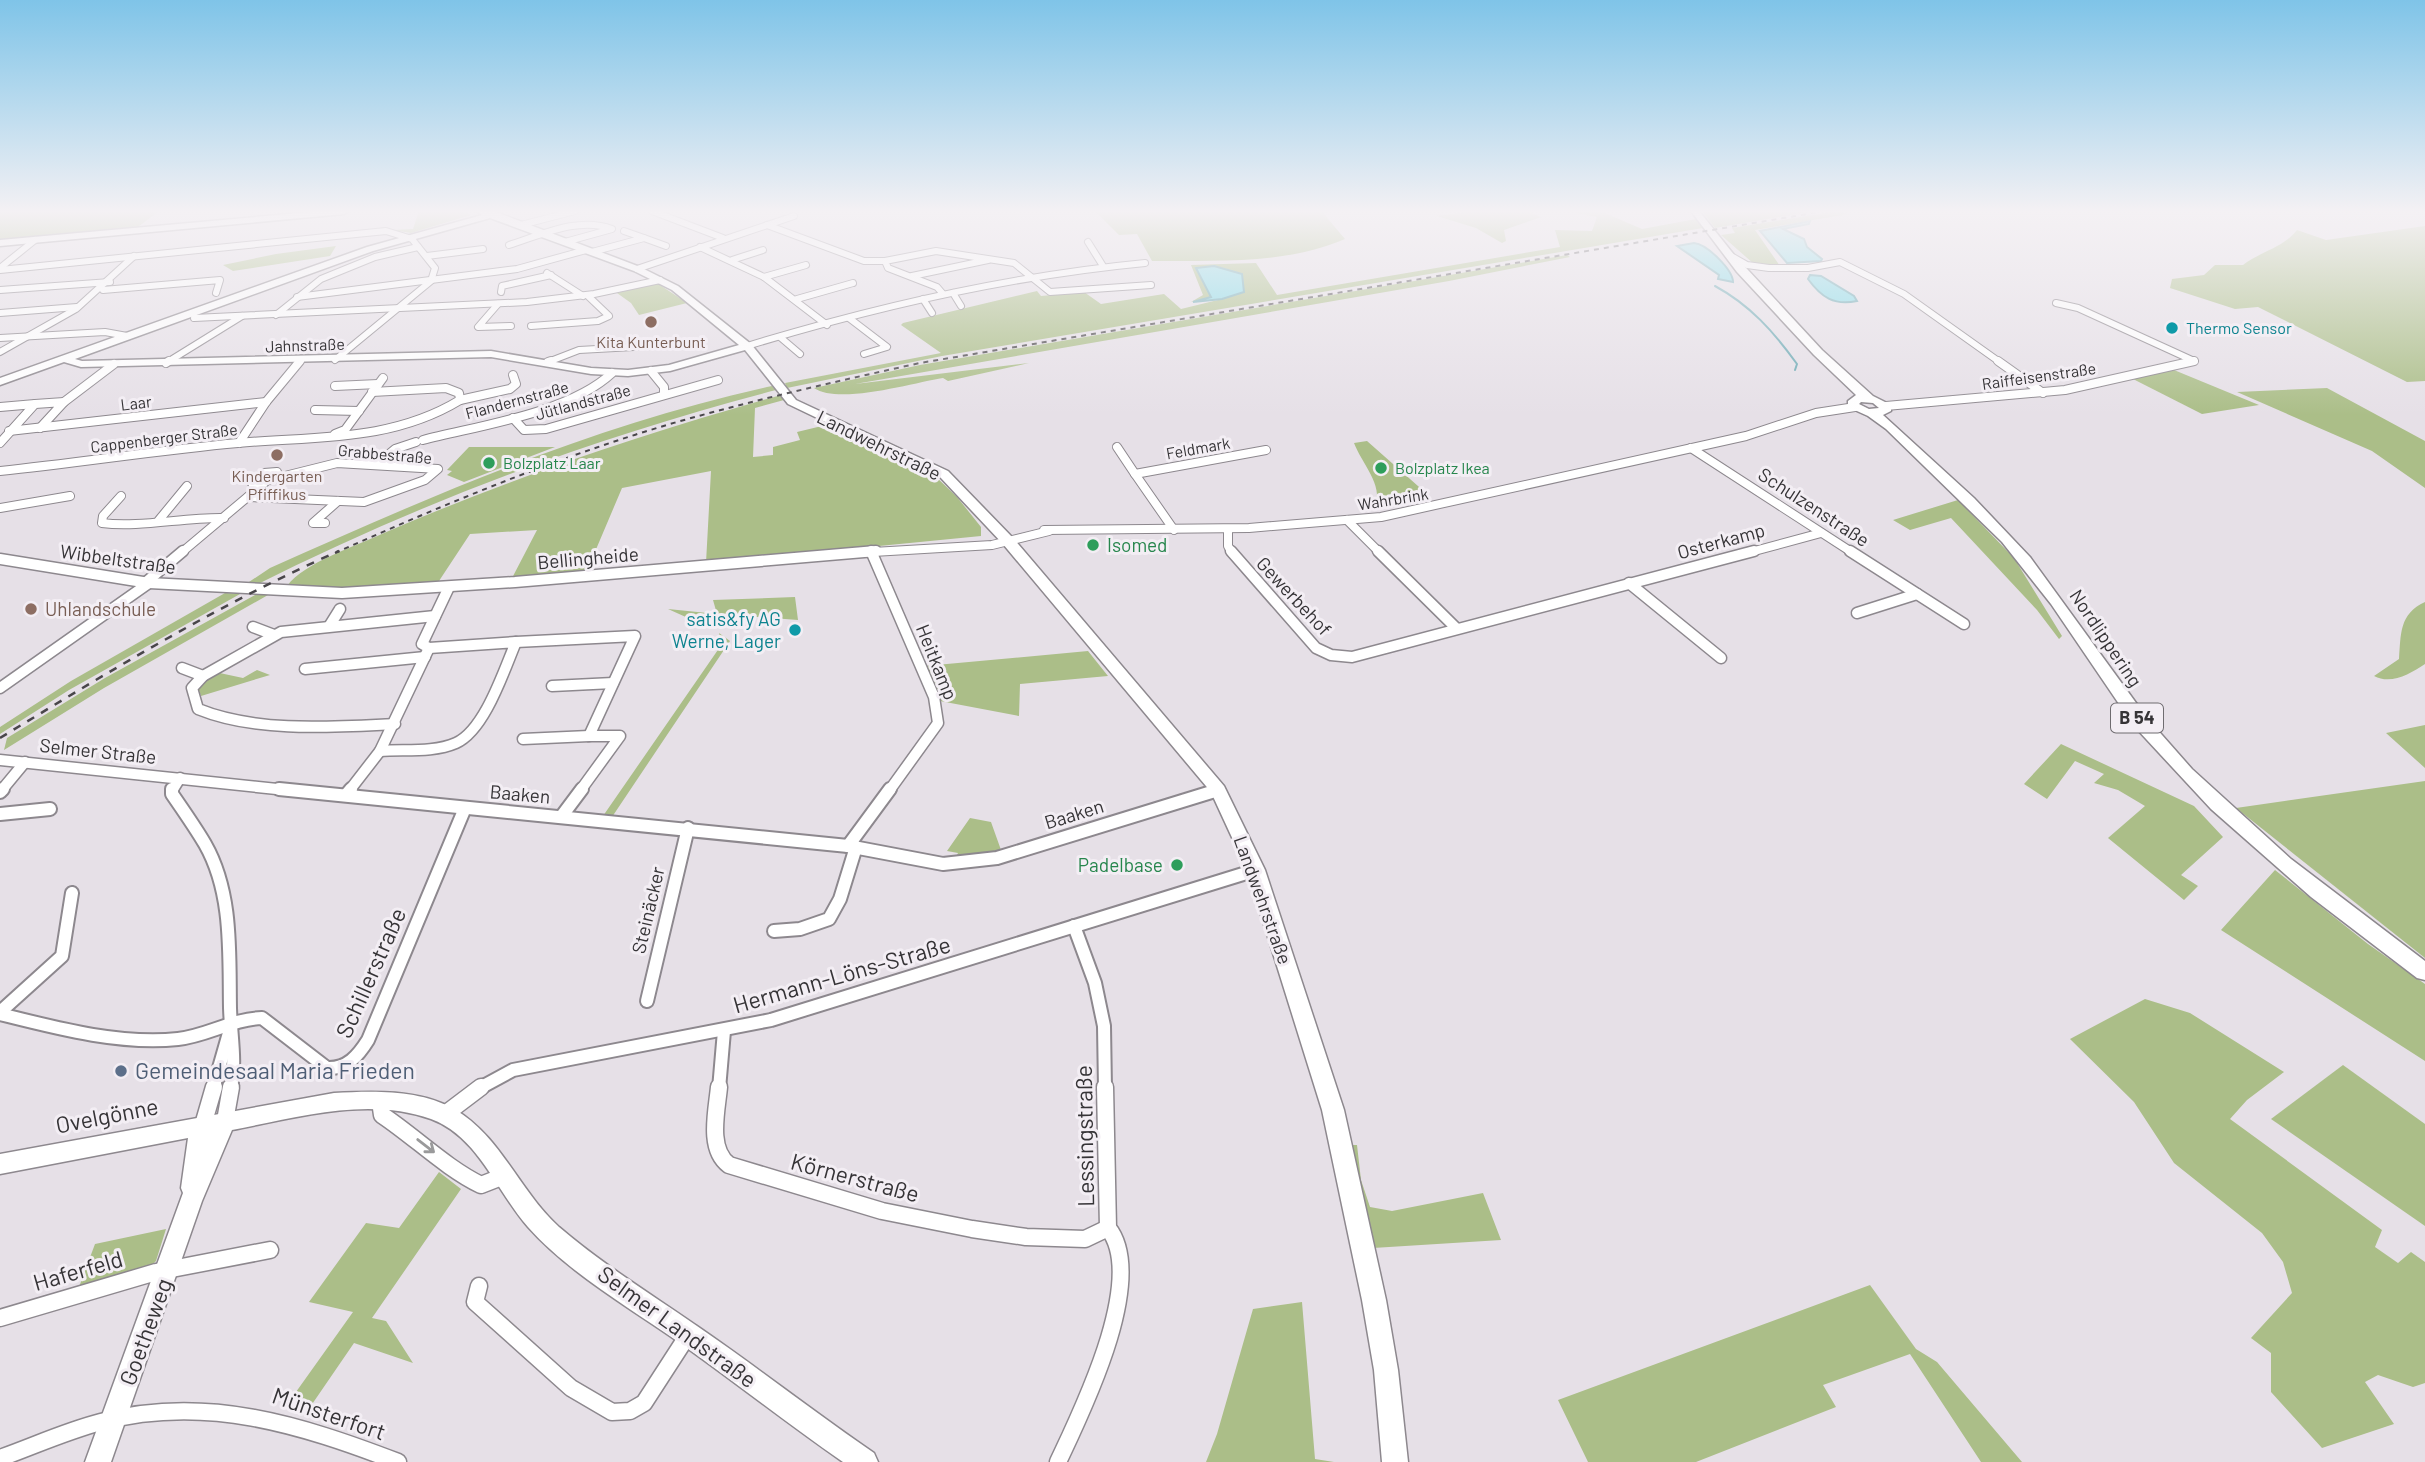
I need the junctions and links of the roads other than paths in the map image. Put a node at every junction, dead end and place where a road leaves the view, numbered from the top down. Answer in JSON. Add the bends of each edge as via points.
{"nodes":[{"id":1,"x":113,"y":279,"type":"edge"},
{"id":2,"x":288,"y":279,"type":"edge"},
{"id":3,"x":321,"y":279,"type":"edge"},
{"id":4,"x":443,"y":279,"type":"edge"},
{"id":5,"x":532,"y":279,"type":"edge"},
{"id":6,"x":558,"y":279,"type":"edge"},
{"id":7,"x":767,"y":279,"type":"edge"},
{"id":8,"x":919,"y":279,"type":"edge"},
{"id":9,"x":1018,"y":279,"type":"edge"},
{"id":10,"x":1032,"y":279,"type":"edge"},
{"id":11,"x":1750,"y":279,"type":"edge"},
{"id":12,"x":1874,"y":279,"type":"edge"},
{"id":13,"x":660,"y":280,"type":"joint"},
{"id":14,"x":431,"y":281,"type":"junction"},
{"id":15,"x":110,"y":282,"type":"junction"},
{"id":16,"x":853,"y":283,"type":"dead end"},
{"id":17,"x":1151,"y":285,"type":"dead end"},
{"id":18,"x":978,"y":287,"type":"junction"},
{"id":19,"x":0,"y":290,"type":"edge"},
{"id":20,"x":103,"y":290,"type":"junction"},
{"id":21,"x":501,"y":292,"type":"dead end"},
{"id":22,"x":216,"y":293,"type":"dead end"},
{"id":23,"x":953,"y":293,"type":"junction"},
{"id":24,"x":943,"y":294,"type":"junction"},
{"id":25,"x":586,"y":296,"type":"junction"},
{"id":26,"x":297,"y":297,"type":"junction"},
{"id":27,"x":986,"y":298,"type":"dead end"},
{"id":28,"x":797,"y":299,"type":"junction"},
{"id":29,"x":923,"y":299,"type":"junction"},
{"id":30,"x":2056,"y":303,"type":"dead end"},
{"id":31,"x":498,"y":304,"type":"junction"},
{"id":32,"x":961,"y":306,"type":"dead end"},
{"id":33,"x":77,"y":307,"type":"junction"},
{"id":34,"x":395,"y":311,"type":"junction"},
{"id":35,"x":0,"y":313,"type":"edge"},
{"id":36,"x":932,"y":313,"type":"dead end"},
{"id":37,"x":276,"y":315,"type":"junction"},
{"id":38,"x":242,"y":316,"type":"junction"},
{"id":39,"x":194,"y":318,"type":"dead end"},
{"id":40,"x":849,"y":318,"type":"junction"},
{"id":41,"x":827,"y":324,"type":"junction"},
{"id":42,"x":510,"y":326,"type":"dead end"},
{"id":43,"x":531,"y":326,"type":"dead end"},
{"id":44,"x":127,"y":336,"type":"junction"},
{"id":45,"x":20,"y":337,"type":"junction"},
{"id":46,"x":780,"y":337,"type":"junction"},
{"id":47,"x":0,"y":338,"type":"edge"},
{"id":48,"x":670,"y":345,"type":"dead end"},
{"id":49,"x":747,"y":346,"type":"junction"},
{"id":50,"x":0,"y":352,"type":"edge"},
{"id":51,"x":800,"y":354,"type":"dead end"},
{"id":52,"x":863,"y":354,"type":"dead end"},
{"id":53,"x":64,"y":359,"type":"junction"},
{"id":54,"x":335,"y":359,"type":"junction"},
{"id":55,"x":300,"y":361,"type":"junction"},
{"id":56,"x":548,"y":362,"type":"junction"},
{"id":57,"x":114,"y":363,"type":"junction"},
{"id":58,"x":166,"y":363,"type":"junction"},
{"id":59,"x":651,"y":371,"type":"junction"},
{"id":60,"x":612,"y":373,"type":"junction"},
{"id":61,"x":513,"y":375,"type":"dead end"},
{"id":62,"x":718,"y":380,"type":"dead end"},
{"id":63,"x":0,"y":382,"type":"edge"},
{"id":64,"x":335,"y":386,"type":"dead end"},
{"id":65,"x":372,"y":392,"type":"junction"},
{"id":66,"x":664,"y":393,"type":"junction"},
{"id":67,"x":2043,"y":393,"type":"junction"},
{"id":68,"x":460,"y":400,"type":"junction"},
{"id":69,"x":1860,"y":401,"type":"junction"},
{"id":70,"x":64,"y":402,"type":"junction"},
{"id":71,"x":265,"y":402,"type":"junction"},
{"id":72,"x":35,"y":404,"type":"junction"},
{"id":73,"x":0,"y":407,"type":"edge"},
{"id":74,"x":316,"y":410,"type":"dead end"},
{"id":75,"x":359,"y":411,"type":"junction"},
{"id":76,"x":1883,"y":414,"type":"junction"},
{"id":77,"x":513,"y":418,"type":"junction"},
{"id":78,"x":40,"y":428,"type":"junction"},
{"id":79,"x":9,"y":431,"type":"junction"},
{"id":80,"x":332,"y":435,"type":"junction"},
{"id":81,"x":0,"y":443,"type":"edge"},
{"id":82,"x":239,"y":443,"type":"junction"},
{"id":83,"x":1117,"y":447,"type":"dead end"},
{"id":84,"x":1691,"y":448,"type":"junction"},
{"id":85,"x":1266,"y":450,"type":"dead end"},
{"id":86,"x":377,"y":464,"type":"junction"},
{"id":87,"x":2,"y":471,"type":"edge"},
{"id":88,"x":1135,"y":474,"type":"junction"},
{"id":89,"x":0,"y":480,"type":"edge"},
{"id":90,"x":187,"y":486,"type":"dead end"},
{"id":91,"x":70,"y":496,"type":"dead end"},
{"id":92,"x":121,"y":496,"type":"dead end"},
{"id":93,"x":248,"y":497,"type":"junction"},
{"id":94,"x":338,"y":501,"type":"junction"},
{"id":95,"x":0,"y":508,"type":"edge"},
{"id":96,"x":224,"y":518,"type":"junction"},
{"id":97,"x":159,"y":520,"type":"junction"},
{"id":98,"x":1347,"y":520,"type":"junction"},
{"id":99,"x":325,"y":523,"type":"dead end"},
{"id":100,"x":1228,"y":529,"type":"junction"},
{"id":101,"x":1174,"y":530,"type":"junction"},
{"id":102,"x":1821,"y":533,"type":"junction"},
{"id":103,"x":1005,"y":538,"type":"junction"},
{"id":104,"x":871,"y":551,"type":"junction"},
{"id":105,"x":0,"y":559,"type":"edge"},
{"id":106,"x":147,"y":583,"type":"junction"},
{"id":107,"x":1629,"y":583,"type":"junction"},
{"id":108,"x":449,"y":587,"type":"junction"},
{"id":109,"x":233,"y":590,"type":"joint"},
{"id":110,"x":1917,"y":594,"type":"junction"},
{"id":111,"x":340,"y":609,"type":"dead end"},
{"id":112,"x":1857,"y":613,"type":"dead end"},
{"id":113,"x":435,"y":616,"type":"junction"},
{"id":114,"x":1964,"y":624,"type":"dead end"},
{"id":115,"x":330,"y":625,"type":"junction"},
{"id":116,"x":253,"y":627,"type":"dead end"},
{"id":117,"x":1456,"y":628,"type":"junction"},
{"id":118,"x":274,"y":635,"type":"junction"},
{"id":119,"x":516,"y":642,"type":"junction"},
{"id":120,"x":427,"y":652,"type":"junction"},
{"id":121,"x":1721,"y":658,"type":"dead end"},
{"id":122,"x":182,"y":668,"type":"dead end"},
{"id":123,"x":305,"y":668,"type":"dead end"},
{"id":124,"x":203,"y":676,"type":"junction"},
{"id":125,"x":613,"y":683,"type":"junction"},
{"id":126,"x":552,"y":686,"type":"dead end"},
{"id":127,"x":0,"y":688,"type":"edge"},
{"id":128,"x":395,"y":724,"type":"junction"},
{"id":129,"x":589,"y":736,"type":"junction"},
{"id":130,"x":523,"y":739,"type":"dead end"},
{"id":131,"x":380,"y":751,"type":"junction"},
{"id":132,"x":0,"y":760,"type":"edge"},
{"id":133,"x":24,"y":762,"type":"junction"},
{"id":134,"x":180,"y":778,"type":"junction"},
{"id":135,"x":1218,"y":790,"type":"junction"},
{"id":136,"x":0,"y":792,"type":"edge"},
{"id":137,"x":346,"y":795,"type":"junction"},
{"id":138,"x":465,"y":808,"type":"junction"},
{"id":139,"x":50,"y":809,"type":"dead end"},
{"id":140,"x":0,"y":814,"type":"edge"},
{"id":141,"x":561,"y":817,"type":"junction"},
{"id":142,"x":688,"y":828,"type":"junction"},
{"id":143,"x":852,"y":846,"type":"junction"},
{"id":144,"x":1256,"y":870,"type":"junction"},
{"id":145,"x":72,"y":893,"type":"dead end"},
{"id":146,"x":1074,"y":926,"type":"junction"},
{"id":147,"x":774,"y":930,"type":"dead end"},
{"id":148,"x":2425,"y":972,"type":"edge"},
{"id":149,"x":647,"y":1001,"type":"dead end"},
{"id":150,"x":0,"y":1013,"type":"edge"},
{"id":151,"x":231,"y":1026,"type":"junction"},
{"id":152,"x":723,"y":1031,"type":"junction"},
{"id":153,"x":380,"y":1101,"type":"junction"},
{"id":154,"x":444,"y":1115,"type":"junction"},
{"id":155,"x":214,"y":1123,"type":"junction"},
{"id":156,"x":0,"y":1164,"type":"edge"},
{"id":157,"x":504,"y":1176,"type":"junction"},
{"id":158,"x":1108,"y":1228,"type":"junction"},
{"id":159,"x":270,"y":1250,"type":"dead end"},
{"id":160,"x":169,"y":1269,"type":"junction"},
{"id":161,"x":479,"y":1286,"type":"dead end"},
{"id":162,"x":0,"y":1318,"type":"edge"},
{"id":163,"x":688,"y":1335,"type":"junction"},
{"id":164,"x":115,"y":1418,"type":"junction"},
{"id":165,"x":0,"y":1458,"type":"edge"},
{"id":166,"x":98,"y":1462,"type":"edge"},
{"id":167,"x":398,"y":1462,"type":"edge"},
{"id":168,"x":865,"y":1462,"type":"edge"},
{"id":169,"x":1058,"y":1462,"type":"edge"},
{"id":170,"x":1395,"y":1462,"type":"edge"}],
"edges":[{"from":1,"to":15,"type":"street"},
{"from":2,"to":44,"type":"street"},
{"from":3,"to":26,"type":"street"},
{"from":4,"to":14,"type":"street"},
{"from":5,"to":21,"type":"street","via":[[502,286]]},
{"from":6,"to":25,"type":"street"},
{"from":7,"to":28,"type":"street"},
{"from":8,"to":24,"type":"street"},
{"from":9,"to":18,"type":"street"},
{"from":10,"to":17,"type":"street","via":[[1050,292]]},
{"from":11,"to":69,"type":"main road"},
{"from":12,"to":67,"type":"street","via":[[1904,294]]},
{"from":13,"to":25,"type":"street"},
{"from":13,"to":49,"type":"street","via":[[694,301]]},
{"from":14,"to":26,"type":"street"},
{"from":14,"to":34,"type":"street"},
{"from":15,"to":19,"type":"street"},
{"from":15,"to":20,"type":"street"},
{"from":16,"to":28,"type":"street"},
{"from":18,"to":23,"type":"street"},
{"from":18,"to":27,"type":"street"},
{"from":20,"to":22,"type":"street","via":[[218,280]]},
{"from":20,"to":33,"type":"street"},
{"from":23,"to":24,"type":"street"},
{"from":23,"to":32,"type":"street"},
{"from":24,"to":29,"type":"street"},
{"from":25,"to":31,"type":"street"},
{"from":25,"to":43,"type":"street","via":[[609,316],[598,321]]},
{"from":26,"to":37,"type":"street"},
{"from":28,"to":41,"type":"street"},
{"from":29,"to":36,"type":"street"},
{"from":29,"to":40,"type":"street"},
{"from":30,"to":67,"type":"street","name":"Raiffeisenstraße","via":[[2078,308],[2194,361]]},
{"from":31,"to":34,"type":"street"},
{"from":31,"to":42,"type":"street","via":[[478,327]]},
{"from":33,"to":35,"type":"street"},
{"from":33,"to":45,"type":"street"},
{"from":34,"to":37,"type":"street"},
{"from":34,"to":54,"type":"street"},
{"from":37,"to":38,"type":"street"},
{"from":38,"to":39,"type":"street"},
{"from":38,"to":58,"type":"street"},
{"from":40,"to":41,"type":"street"},
{"from":40,"to":52,"type":"street","via":[[887,347]]},
{"from":41,"to":46,"type":"street"},
{"from":44,"to":45,"type":"street","via":[[105,332]]},
{"from":44,"to":53,"type":"street"},
{"from":45,"to":47,"type":"street"},
{"from":45,"to":50,"type":"street"},
{"from":46,"to":49,"type":"street"},
{"from":46,"to":51,"type":"street"},
{"from":48,"to":56,"type":"street","name":"Jahnstraße","via":[[579,350]]},
{"from":49,"to":59,"type":"street","name":"Jahnstraße"},
{"from":49,"to":103,"type":"street","name":"Landwehrstraße","via":[[792,401],[940,472]]},
{"from":53,"to":57,"type":"street","name":"Jahnstraße","via":[[81,364]]},
{"from":53,"to":63,"type":"street"},
{"from":54,"to":55,"type":"street","name":"Jahnstraße"},
{"from":54,"to":56,"type":"street","name":"Jahnstraße","via":[[481,354]]},
{"from":55,"to":58,"type":"street","name":"Jahnstraße"},
{"from":55,"to":71,"type":"street"},
{"from":56,"to":60,"type":"street","name":"Jahnstraße"},
{"from":57,"to":58,"type":"street","name":"Jahnstraße"},
{"from":57,"to":70,"type":"street"},
{"from":59,"to":60,"type":"street","name":"Jahnstraße"},
{"from":59,"to":66,"type":"street","name":"Jütlandstraße"},
{"from":60,"to":77,"type":"street","name":"Flandernstraße","via":[[579,397]]},
{"from":61,"to":68,"type":"street","name":"Cappenberger Straße","via":[[516,384],[510,389]]},
{"from":62,"to":66,"type":"street","name":"Jütlandstraße"},
{"from":64,"to":65,"type":"street","via":[[381,381]]},
{"from":65,"to":68,"type":"street","via":[[446,388],[459,393]]},
{"from":65,"to":75,"type":"street"},
{"from":66,"to":77,"type":"street","name":"Jütlandstraße","via":[[539,430],[524,430]]},
{"from":67,"to":76,"type":"street","name":"Raiffeisenstraße"},
{"from":68,"to":80,"type":"street","name":"Cappenberger Straße","via":[[420,421],[373,433]]},
{"from":69,"to":76,"type":"main road"},
{"from":69,"to":84,"type":"street","name":"Wahrbrink","via":[[1774,429]]},
{"from":70,"to":72,"type":"street"},
{"from":70,"to":78,"type":"street"},
{"from":71,"to":78,"type":"street","name":"Laar"},
{"from":71,"to":82,"type":"street"},
{"from":72,"to":73,"type":"street"},
{"from":72,"to":79,"type":"street"},
{"from":74,"to":75,"type":"street"},
{"from":75,"to":80,"type":"street","via":[[345,430]]},
{"from":76,"to":148,"type":"main road","name":"Nordlippering","number":"B 54","via":[[2042,580],[2129,708],[2183,770],[2289,867]]},
{"from":77,"to":86,"type":"street","name":"Flandernstraße","via":[[395,449]]},
{"from":78,"to":79,"type":"street","name":"Laar"},
{"from":79,"to":81,"type":"street"},
{"from":80,"to":82,"type":"street","name":"Cappenberger Straße"},
{"from":82,"to":87,"type":"street","name":"Cappenberger Straße"},
{"from":83,"to":88,"type":"street"},
{"from":84,"to":98,"type":"street","name":"Wahrbrink","via":[[1420,509]]},
{"from":84,"to":102,"type":"street","name":"Schulzenstraße"},
{"from":85,"to":88,"type":"street","name":"Feldmark"},
{"from":86,"to":93,"type":"street","name":"Grabbestraße","via":[[330,463],[269,480],[276,471],[264,473],[251,482],[257,489]]},
{"from":86,"to":94,"type":"street","name":"Grabbestraße","via":[[438,471],[376,500]]},
{"from":87,"to":89,"type":"street"},
{"from":88,"to":101,"type":"street"},
{"from":90,"to":97,"type":"street"},
{"from":91,"to":95,"type":"street"},
{"from":92,"to":97,"type":"street","via":[[102,523]]},
{"from":93,"to":94,"type":"street","name":"Grabbestraße"},
{"from":93,"to":96,"type":"street"},
{"from":94,"to":99,"type":"street","via":[[313,523]]},
{"from":96,"to":97,"type":"street"},
{"from":96,"to":106,"type":"street"},
{"from":98,"to":100,"type":"street","name":"Wahrbrink"},
{"from":98,"to":117,"type":"street"},
{"from":100,"to":101,"type":"street","name":"Wahrbrink"},
{"from":100,"to":117,"type":"street","name":"Gewerbehof","via":[[1233,555],[1323,652],[1360,656]]},
{"from":101,"to":103,"type":"street","name":"Wahrbrink","via":[[1049,531]]},
{"from":102,"to":107,"type":"street","name":"Osterkamp"},
{"from":102,"to":110,"type":"street","name":"Schulzenstraße"},
{"from":103,"to":104,"type":"street","name":"Bellingheide","via":[[945,549]]},
{"from":103,"to":135,"type":"street","name":"Landwehrstraße"},
{"from":104,"to":108,"type":"street","name":"Bellingheide"},
{"from":104,"to":143,"type":"street","name":"Heitkamp","via":[[940,717]]},
{"from":105,"to":106,"type":"street","name":"Wibbeltstraße"},
{"from":106,"to":109,"type":"street","name":"Wibbeltstraße"},
{"from":106,"to":127,"type":"street"},
{"from":107,"to":117,"type":"street","name":"Osterkamp"},
{"from":107,"to":121,"type":"street"},
{"from":108,"to":109,"type":"street","name":"Bellingheide","via":[[342,593]]},
{"from":108,"to":113,"type":"street"},
{"from":110,"to":112,"type":"street"},
{"from":110,"to":114,"type":"street","name":"Schulzenstraße"},
{"from":111,"to":115,"type":"street"},
{"from":113,"to":115,"type":"street"},
{"from":113,"to":120,"type":"street","via":[[422,645]]},
{"from":115,"to":118,"type":"street"},
{"from":116,"to":118,"type":"street"},
{"from":118,"to":124,"type":"street"},
{"from":119,"to":120,"type":"street"},
{"from":119,"to":125,"type":"street","via":[[635,636]]},
{"from":119,"to":131,"type":"street","via":[[497,686],[464,739],[449,745]]},
{"from":120,"to":123,"type":"street"},
{"from":120,"to":128,"type":"street"},
{"from":122,"to":124,"type":"street"},
{"from":124,"to":128,"type":"street","via":[[192,692],[198,709],[206,714],[307,728]]},
{"from":125,"to":126,"type":"street"},
{"from":125,"to":129,"type":"street"},
{"from":128,"to":131,"type":"street"},
{"from":129,"to":130,"type":"street"},
{"from":129,"to":141,"type":"street","via":[[620,736]]},
{"from":131,"to":137,"type":"street"},
{"from":132,"to":133,"type":"street","name":"Selmer Straße"},
{"from":133,"to":134,"type":"street","name":"Selmer Straße"},
{"from":133,"to":136,"type":"street"},
{"from":134,"to":137,"type":"street","name":"Baaken"},
{"from":134,"to":151,"type":"street","name":"Selmer Straße","via":[[172,794],[206,845],[220,880],[228,920]]},
{"from":135,"to":143,"type":"street","name":"Baaken","via":[[977,862],[927,862]]},
{"from":135,"to":144,"type":"street","name":"Landwehrstraße"},
{"from":137,"to":138,"type":"street","name":"Baaken"},
{"from":138,"to":141,"type":"street","name":"Baaken"},
{"from":138,"to":151,"type":"street","name":"Schillerstraße","via":[[368,1040],[354,1059],[342,1067],[327,1068],[265,1020],[248,1019]]},
{"from":139,"to":140,"type":"street"},
{"from":141,"to":142,"type":"street","name":"Baaken"},
{"from":142,"to":143,"type":"street","name":"Baaken"},
{"from":142,"to":149,"type":"street","name":"Steinäcker"},
{"from":143,"to":147,"type":"street","via":[[847,881],[828,922]]},
{"from":144,"to":146,"type":"street","name":"Hermann-Löns-Straße"},
{"from":144,"to":170,"type":"street","name":"Landwehrstraße","via":[[1319,1062],[1352,1184],[1386,1370]]},
{"from":145,"to":150,"type":"street","via":[[62,956]]},
{"from":146,"to":152,"type":"street","name":"Hermann-Löns-Straße","via":[[817,1007]]},
{"from":146,"to":158,"type":"street","name":"Lessingstraße","via":[[1095,983],[1104,1026]]},
{"from":150,"to":151,"type":"street","via":[[76,1029],[166,1040]]},
{"from":151,"to":155,"type":"street","name":"Selmer Straße"},
{"from":151,"to":155,"type":"street","name":"Selmer Straße","via":[[236,1060]]},
{"from":152,"to":154,"type":"street","name":"Hermann-Löns-Straße","via":[[513,1070],[468,1094]]},
{"from":152,"to":158,"type":"street","name":"Körnerstraße","via":[[715,1135],[722,1160],[729,1165],[882,1211],[1026,1237],[1085,1239]]},
{"from":153,"to":154,"type":"street","name":"Selmer Landstraße"},
{"from":153,"to":155,"type":"street","name":"Selmer Landstraße","via":[[334,1102]]},
{"from":153,"to":157,"type":"street","one_way":true,"via":[[382,1115],[463,1176],[481,1185]]},
{"from":154,"to":157,"type":"street","name":"Selmer Landstraße","via":[[471,1132]]},
{"from":155,"to":156,"type":"street","name":"Ovelgönne"},
{"from":155,"to":160,"type":"street","name":"Goetheweg","via":[[196,1146],[191,1201]]},
{"from":157,"to":163,"type":"street","name":"Selmer Landstraße","via":[[550,1234]]},
{"from":158,"to":169,"type":"street","name":"Lessingstraße","via":[[1119,1244],[1118,1293],[1082,1411]]},
{"from":159,"to":160,"type":"street","name":"Haferfeld"},
{"from":160,"to":162,"type":"street","name":"Haferfeld"},
{"from":160,"to":164,"type":"street","name":"Goetheweg"},
{"from":161,"to":163,"type":"street","via":[[475,1302],[483,1310],[571,1388],[612,1412],[644,1403]]},
{"from":163,"to":168,"type":"street","name":"Selmer Landstraße"},
{"from":164,"to":165,"type":"street","name":"Münsterfort"},
{"from":164,"to":166,"type":"street","name":"Goetheweg"},
{"from":164,"to":167,"type":"street","name":"Münsterfort","via":[[215,1410],[256,1414]]}]}
